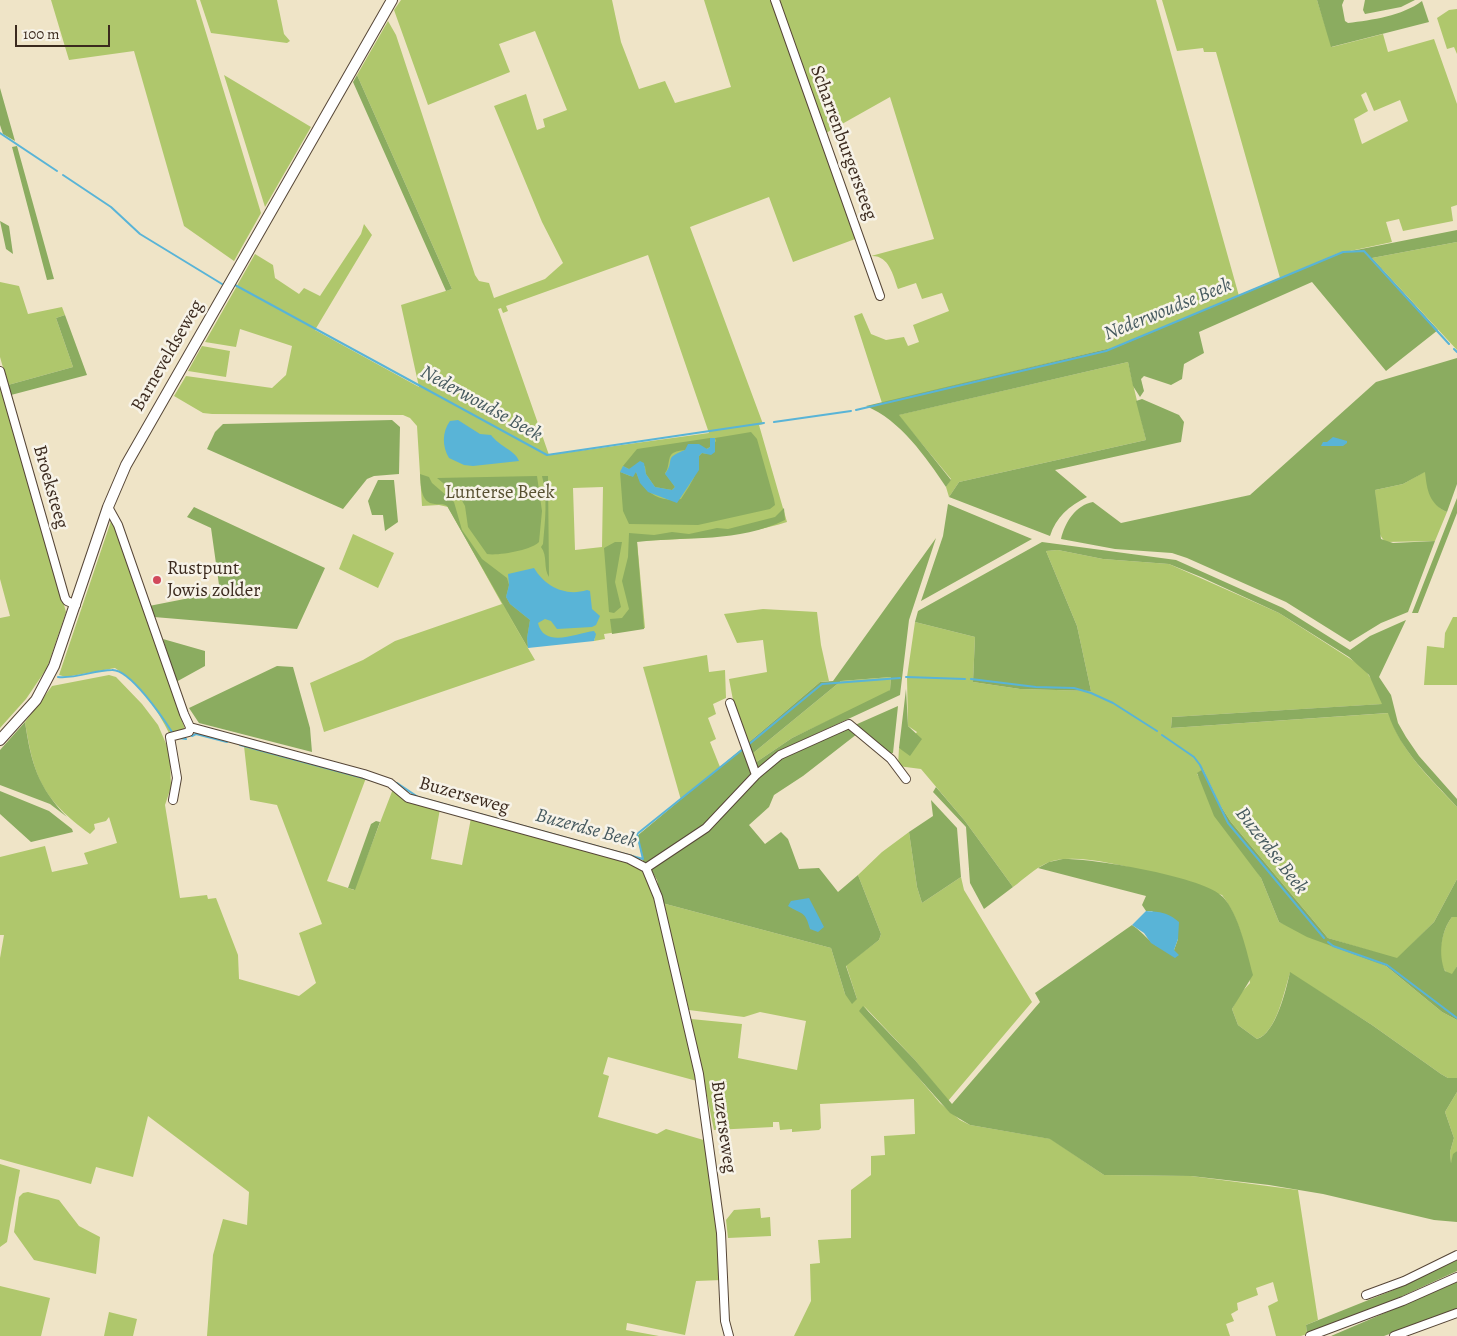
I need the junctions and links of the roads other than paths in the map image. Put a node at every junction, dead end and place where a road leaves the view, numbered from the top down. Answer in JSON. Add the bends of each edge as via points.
{"nodes":[{"id":1,"x":392,"y":0,"type":"edge"},
{"id":2,"x":775,"y":0,"type":"edge"},
{"id":3,"x":880,"y":296,"type":"dead end"},
{"id":4,"x":0,"y":370,"type":"edge"},
{"id":5,"x":108,"y":507,"type":"junction"},
{"id":6,"x":76,"y":605,"type":"junction"},
{"id":7,"x":730,"y":703,"type":"dead end"},
{"id":8,"x":190,"y":727,"type":"junction"},
{"id":9,"x":0,"y":740,"type":"edge"},
{"id":10,"x":756,"y":775,"type":"junction"},
{"id":11,"x":906,"y":779,"type":"dead end"},
{"id":12,"x":172,"y":800,"type":"dead end"},
{"id":13,"x":646,"y":868,"type":"junction"},
{"id":14,"x":1457,"y":1255,"type":"edge"},
{"id":15,"x":1457,"y":1277,"type":"edge"},
{"id":16,"x":1366,"y":1295,"type":"dead end"},
{"id":17,"x":1457,"y":1313,"type":"edge"},
{"id":18,"x":1314,"y":1335,"type":"edge"},
{"id":19,"x":729,"y":1336,"type":"edge"},
{"id":20,"x":1394,"y":1336,"type":"edge"}],
"edges":[{"from":1,"to":5,"type":"main road","name":"Barneveldseweg","via":[[160,404],[126,465]]},
{"from":2,"to":3,"type":"street","name":"Scharrenburgersteeg"},
{"from":4,"to":6,"type":"street","name":"Broeksteeg","via":[[65,598]]},
{"from":5,"to":6,"type":"main road","name":"Barneveldseweg"},
{"from":5,"to":8,"type":"street","via":[[118,524]]},
{"from":6,"to":9,"type":"main road","name":"Barneveldseweg","via":[[44,686],[36,700]]},
{"from":7,"to":10,"type":"street"},
{"from":8,"to":12,"type":"street","via":[[189,732],[170,737],[177,778]]},
{"from":8,"to":13,"type":"street","name":"Buzerseweg","via":[[364,774],[390,783],[408,798],[629,859]]},
{"from":10,"to":11,"type":"street","via":[[780,755],[849,724],[891,759]]},
{"from":10,"to":13,"type":"street","via":[[706,828]]},
{"from":13,"to":19,"type":"street","name":"Buzerseweg","via":[[658,897],[699,1074],[721,1233],[725,1321]]},
{"from":14,"to":16,"type":"street"},
{"from":15,"to":18,"type":"street"},
{"from":17,"to":20,"type":"street"}]}
